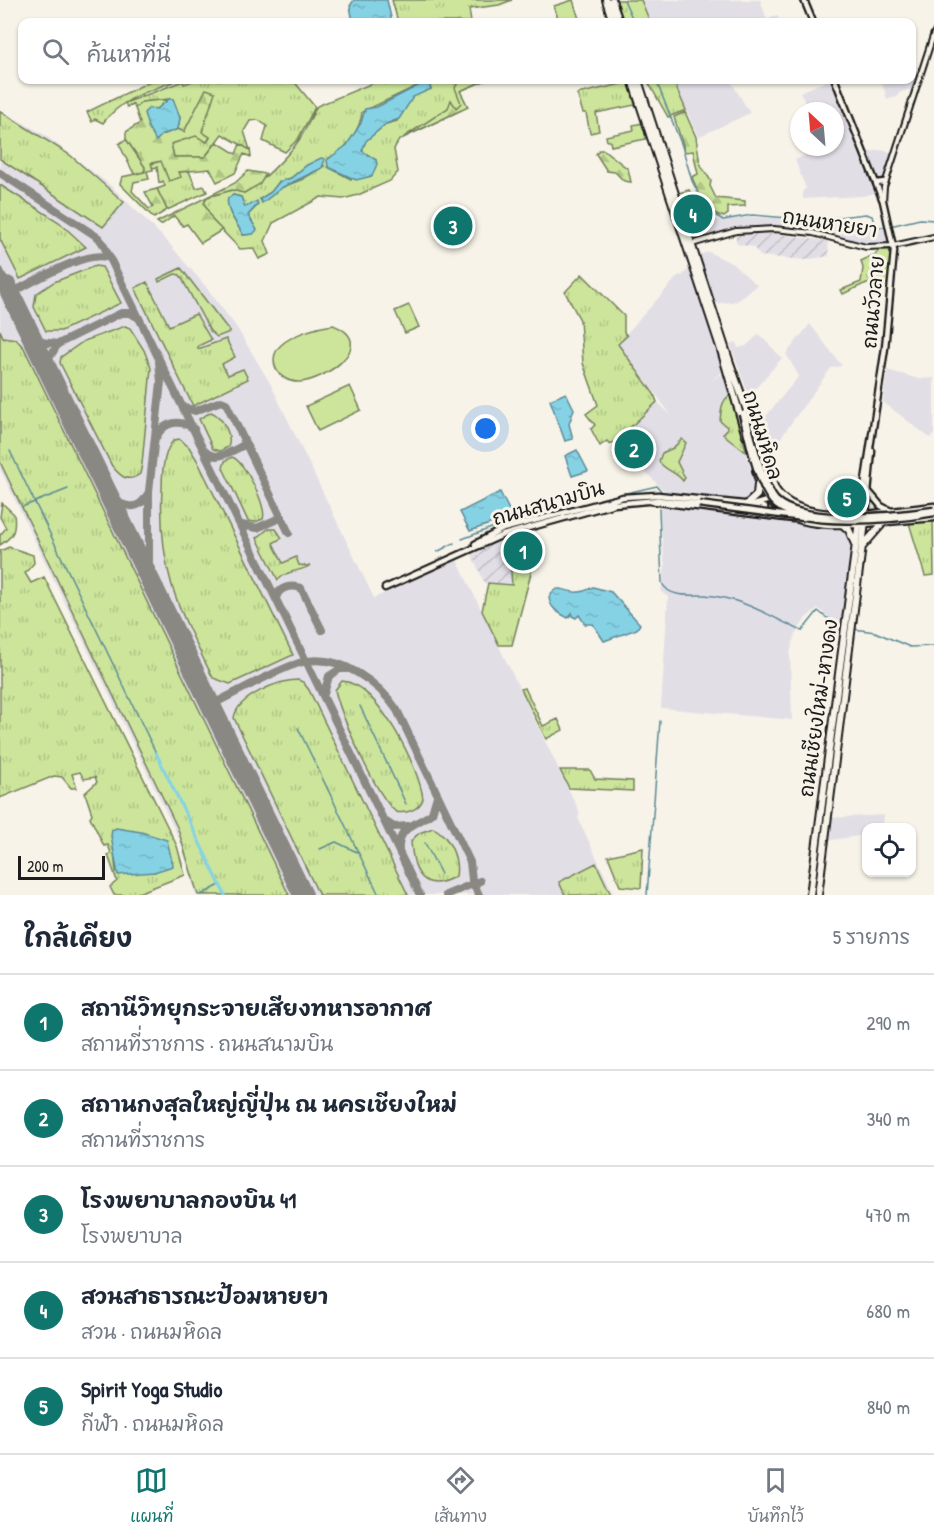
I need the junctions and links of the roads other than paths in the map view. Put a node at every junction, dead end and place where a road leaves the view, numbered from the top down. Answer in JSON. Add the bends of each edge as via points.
{"nodes":[{"id":1,"x":606,"y":0,"type":"edge"},
{"id":2,"x":612,"y":0,"type":"edge"},
{"id":3,"x":804,"y":0,"type":"edge"},
{"id":4,"x":613,"y":18,"type":"edge"},
{"id":5,"x":618,"y":18,"type":"edge"},
{"id":6,"x":811,"y":18,"type":"edge"},
{"id":7,"x":934,"y":33,"type":"edge"},
{"id":8,"x":634,"y":84,"type":"edge"},
{"id":9,"x":639,"y":84,"type":"edge"},
{"id":10,"x":837,"y":84,"type":"edge"},
{"id":11,"x":647,"y":116,"type":"junction"},
{"id":12,"x":885,"y":184,"type":"junction"},
{"id":13,"x":877,"y":185,"type":"junction"},
{"id":14,"x":883,"y":201,"type":"junction"},
{"id":15,"x":934,"y":237,"type":"edge"},
{"id":16,"x":691,"y":244,"type":"junction"},
{"id":17,"x":893,"y":246,"type":"junction"},
{"id":18,"x":721,"y":350,"type":"junction"},
{"id":19,"x":730,"y":363,"type":"junction"},
{"id":20,"x":743,"y":414,"type":"junction"},
{"id":21,"x":767,"y":467,"type":"junction"},
{"id":22,"x":756,"y":470,"type":"junction"},
{"id":23,"x":758,"y":480,"type":"junction"},
{"id":24,"x":867,"y":488,"type":"junction"},
{"id":25,"x":780,"y":497,"type":"junction"},
{"id":26,"x":644,"y":500,"type":"junction"},
{"id":27,"x":767,"y":501,"type":"junction"},
{"id":28,"x":750,"y":505,"type":"junction"},
{"id":29,"x":776,"y":509,"type":"junction"},
{"id":30,"x":914,"y":509,"type":"junction"},
{"id":31,"x":894,"y":512,"type":"junction"},
{"id":32,"x":934,"y":512,"type":"edge"},
{"id":33,"x":840,"y":513,"type":"junction"},
{"id":34,"x":863,"y":514,"type":"junction"},
{"id":35,"x":764,"y":515,"type":"junction"},
{"id":36,"x":825,"y":519,"type":"junction"},
{"id":37,"x":796,"y":520,"type":"junction"},
{"id":38,"x":915,"y":520,"type":"junction"},
{"id":39,"x":883,"y":523,"type":"junction"},
{"id":40,"x":842,"y":524,"type":"junction"},
{"id":41,"x":861,"y":524,"type":"junction"},
{"id":42,"x":471,"y":548,"type":"junction"},
{"id":43,"x":859,"y":548,"type":"junction"},
{"id":44,"x":385,"y":588,"type":"dead end"},
{"id":45,"x":835,"y":728,"type":"junction"},
{"id":46,"x":810,"y":895,"type":"edge"},
{"id":47,"x":818,"y":895,"type":"edge"}],
"edges":[{"from":1,"to":4,"type":"main road"},
{"from":2,"to":5,"type":"main road"},
{"from":3,"to":6,"type":"main road"},
{"from":7,"to":12,"type":"street","name":"ถนนวัวลาย"},
{"from":8,"to":11,"type":"main road","name":"ถนนมหิดล"},
{"from":9,"to":11,"type":"main road","name":"ถนนมหิดล"},
{"from":10,"to":13,"type":"main road"},
{"from":11,"to":16,"type":"main road","name":"ถนนมหิดล"},
{"from":11,"to":18,"type":"main road","name":"ถนนมหิดล"},
{"from":12,"to":13,"type":"main road"},
{"from":12,"to":14,"type":"street","name":"ถนนวัวลาย"},
{"from":13,"to":14,"type":"main road"},
{"from":14,"to":17,"type":"main road","name":"ถนนวัวลาย"},
{"from":15,"to":17,"type":"street","name":"ถนนหายยา"},
{"from":16,"to":17,"type":"street","name":"ถนนหายยา","via":[[736,231],[774,229],[813,233],[859,246]]},
{"from":16,"to":19,"type":"main road","name":"ถนนมหิดล"},
{"from":17,"to":24,"type":"main road","name":"ถนนวัวลาย","via":[[889,312]]},
{"from":18,"to":20,"type":"main road","name":"ถนนมหิดล"},
{"from":18,"to":22,"type":"main road","name":"ถนนมหิดล"},
{"from":19,"to":20,"type":"main road","name":"ถนนมหิดล"},
{"from":19,"to":21,"type":"main road","name":"ถนนมหิดล"},
{"from":20,"to":32,"type":"main road","name":"ถนนมหิดล","bridge":true,"via":[[768,487],[783,505],[809,513],[854,517]]},
{"from":20,"to":36,"type":"main road","name":"ถนนมหิดล","bridge":true,"via":[[763,484],[772,501],[787,512]]},
{"from":21,"to":22,"type":"main road","via":[[763,472]]},
{"from":21,"to":25,"type":"main road","name":"ถนนมหิดล"},
{"from":22,"to":23,"type":"main road","name":"ถนนมหิดล"},
{"from":23,"to":27,"type":"main road","name":"ถนนมหิดล"},
{"from":23,"to":28,"type":"main road","via":[[757,495]]},
{"from":24,"to":31,"type":"main road","via":[[876,502]]},
{"from":24,"to":33,"type":"main road"},
{"from":24,"to":34,"type":"main road","name":"ถนนวัวลาย"},
{"from":25,"to":27,"type":"main road","name":"ถนนสนามบิน"},
{"from":25,"to":29,"type":"main road"},
{"from":25,"to":33,"type":"main road","name":"ถนนมหิดล","via":[[803,509]]},
{"from":26,"to":35,"type":"main road","name":"ถนนสนามบิน"},
{"from":26,"to":36,"type":"main road","name":"ถนนสนามบิน","bridge":true},
{"from":26,"to":42,"type":"main road","name":"ถนนสนามบิน","via":[[539,524]]},
{"from":27,"to":28,"type":"main road","name":"ถนนสนามบิน"},
{"from":27,"to":29,"type":"main road","name":"ถนนมหิดล"},
{"from":28,"to":35,"type":"main road","via":[[765,508]]},
{"from":28,"to":42,"type":"main road","name":"ถนนสนามบิน","via":[[658,495],[623,498],[504,529]]},
{"from":29,"to":35,"type":"main road"},
{"from":29,"to":37,"type":"main road","name":"ถนนมหิดล"},
{"from":30,"to":31,"type":"main road","name":"ถนนมหิดล"},
{"from":30,"to":32,"type":"main road","name":"ถนนมหิดล"},
{"from":30,"to":38,"type":"main road","via":[[909,516]]},
{"from":31,"to":34,"type":"main road","name":"ถนนมหิดล"},
{"from":32,"to":36,"type":"main road","name":"ถนนมหิดล","bridge":true,"via":[[880,520]]},
{"from":32,"to":38,"type":"main road","name":"ถนนมหิดล"},
{"from":33,"to":34,"type":"main road","name":"ถนนมหิดล"},
{"from":34,"to":41,"type":"main road","name":"ถนนเชียงใหม่-หางดง"},
{"from":35,"to":37,"type":"main road","name":"ถนนสนามบิน"},
{"from":37,"to":40,"type":"main road","name":"ถนนมหิดล"},
{"from":38,"to":39,"type":"main road","name":"ถนนมหิดล"},
{"from":39,"to":41,"type":"main road","name":"ถนนมหิดล"},
{"from":39,"to":43,"type":"main road"},
{"from":40,"to":41,"type":"main road","name":"ถนนมหิดล"},
{"from":40,"to":43,"type":"main road"},
{"from":41,"to":43,"type":"main road","name":"ถนนเชียงใหม่-หางดง"},
{"from":42,"to":44,"type":"main road","name":"ถนนสนามบิน"},
{"from":43,"to":45,"type":"main road","name":"ถนนเชียงใหม่-หางดง"},
{"from":45,"to":46,"type":"main road","name":"ถนนเชียงใหม่-หางดง"},
{"from":45,"to":47,"type":"main road","name":"ถนนเชียงใหม่-หางดง"}]}
